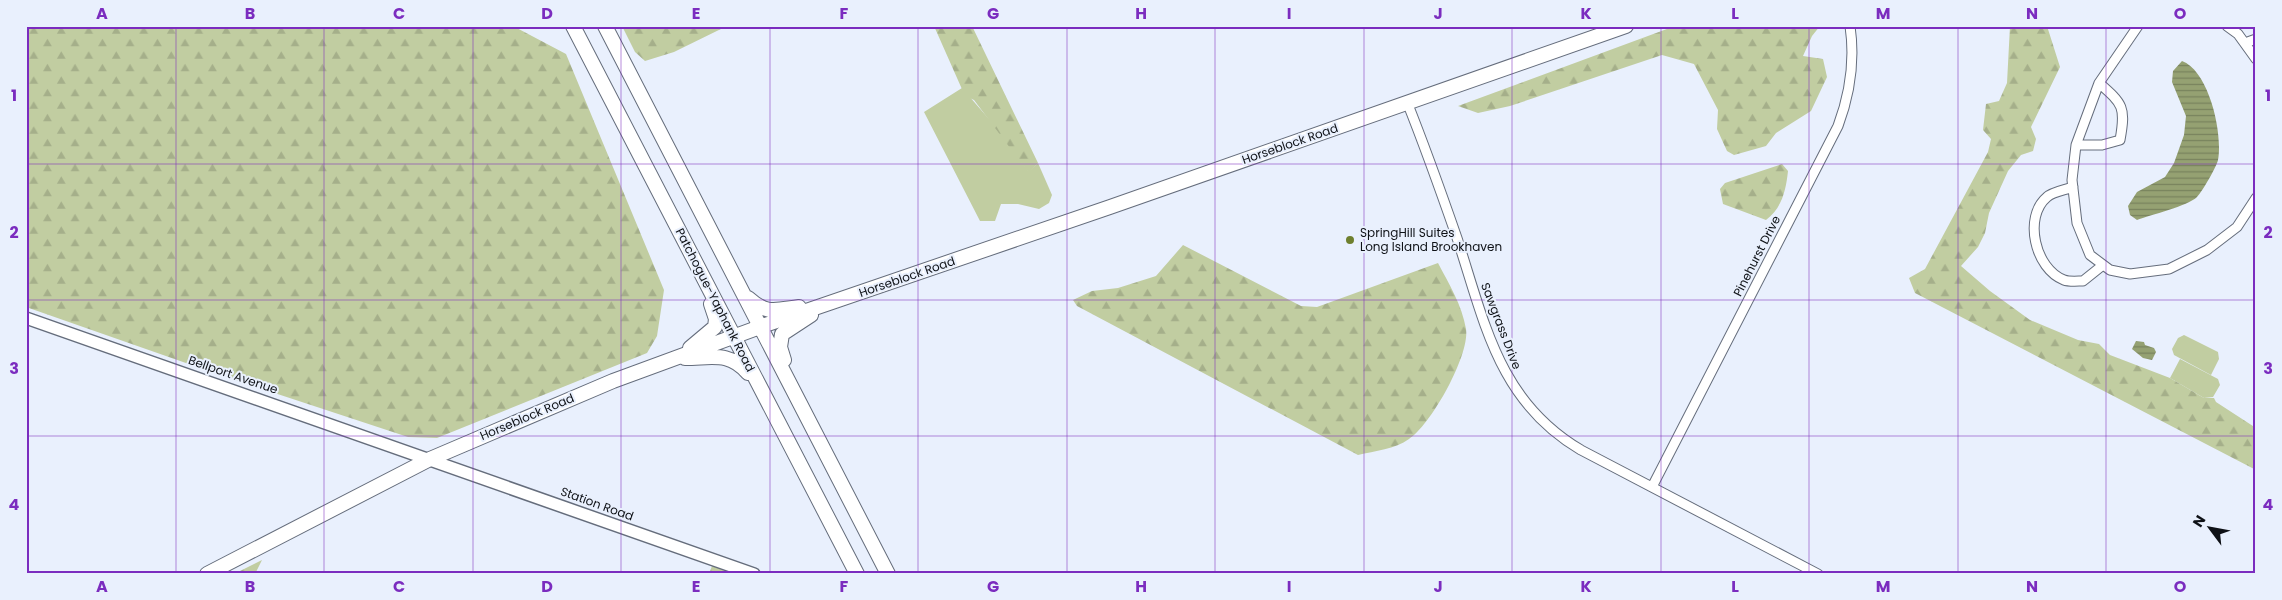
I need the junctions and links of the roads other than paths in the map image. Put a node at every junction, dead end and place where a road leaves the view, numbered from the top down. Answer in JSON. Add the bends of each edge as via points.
{"nodes":[{"id":1,"x":573,"y":26,"type":"edge"},
{"id":2,"x":605,"y":26,"type":"edge"},
{"id":3,"x":1626,"y":26,"type":"edge"},
{"id":4,"x":1850,"y":26,"type":"edge"},
{"id":5,"x":2138,"y":26,"type":"edge"},
{"id":6,"x":2227,"y":26,"type":"edge"},
{"id":7,"x":2256,"y":40,"type":"edge"},
{"id":8,"x":2244,"y":43,"type":"junction"},
{"id":9,"x":2256,"y":60,"type":"edge"},
{"id":10,"x":2099,"y":82,"type":"junction"},
{"id":11,"x":1408,"y":102,"type":"junction"},
{"id":12,"x":2076,"y":145,"type":"junction"},
{"id":13,"x":2073,"y":187,"type":"junction"},
{"id":14,"x":2256,"y":198,"type":"edge"},
{"id":15,"x":2103,"y":266,"type":"junction"},
{"id":16,"x":702,"y":275,"type":"junction"},
{"id":17,"x":743,"y":294,"type":"junction"},
{"id":18,"x":833,"y":302,"type":"junction"},
{"id":19,"x":26,"y":318,"type":"edge"},
{"id":20,"x":760,"y":327,"type":"junction"},
{"id":21,"x":734,"y":336,"type":"junction"},
{"id":22,"x":677,"y":357,"type":"junction"},
{"id":23,"x":759,"y":385,"type":"junction"},
{"id":24,"x":794,"y":391,"type":"junction"},
{"id":25,"x":430,"y":459,"type":"junction"},
{"id":26,"x":1652,"y":488,"type":"junction"},
{"id":27,"x":849,"y":559,"type":"junction"},
{"id":28,"x":208,"y":574,"type":"edge"},
{"id":29,"x":754,"y":574,"type":"edge"},
{"id":30,"x":851,"y":574,"type":"edge"},
{"id":31,"x":857,"y":574,"type":"edge"},
{"id":32,"x":888,"y":574,"type":"edge"},
{"id":33,"x":1818,"y":574,"type":"edge"}],
"edges":[{"from":1,"to":16,"type":"main road","name":"Patchogue-Yaphank Road"},
{"from":2,"to":17,"type":"main road"},
{"from":3,"to":11,"type":"main road","name":"Horseblock Road"},
{"from":4,"to":26,"type":"street","name":"Pinehurst Drive","via":[[1850,84],[1838,126]]},
{"from":5,"to":10,"type":"street"},
{"from":6,"to":8,"type":"street"},
{"from":7,"to":8,"type":"street"},
{"from":8,"to":9,"type":"street"},
{"from":10,"to":12,"type":"street"},
{"from":10,"to":12,"type":"street","via":[[2120,102],[2123,120],[2120,140],[2102,145]]},
{"from":11,"to":18,"type":"main road","name":"Horseblock Road"},
{"from":11,"to":26,"type":"street","name":"Sawgrass Drive","via":[[1490,337],[1507,376],[1528,407],[1555,434]]},
{"from":12,"to":13,"type":"street"},
{"from":13,"to":15,"type":"street","via":[[2077,223],[2090,256]]},
{"from":13,"to":15,"type":"street","via":[[2047,196],[2034,217],[2036,247],[2045,265],[2064,280],[2083,281]]},
{"from":14,"to":15,"type":"street","via":[[2237,227],[2190,260],[2169,269],[2130,274]]},
{"from":16,"to":21,"type":"main road","name":"Patchogue-Yaphank Road"},
{"from":16,"to":22,"type":"main road","via":[[716,323],[708,334]]},
{"from":17,"to":18,"type":"main road","via":[[758,307],[769,311]]},
{"from":17,"to":20,"type":"main road"},
{"from":18,"to":20,"type":"main road","name":"Horseblock Road"},
{"from":18,"to":24,"type":"main road","via":[[780,338]]},
{"from":19,"to":25,"type":"main road","name":"Bellport Avenue"},
{"from":20,"to":21,"type":"main road","name":"Horseblock Road"},
{"from":20,"to":24,"type":"main road"},
{"from":21,"to":22,"type":"main road","name":"Horseblock Road"},
{"from":21,"to":23,"type":"main road","name":"Patchogue-Yaphank Road"},
{"from":22,"to":23,"type":"main road","via":[[732,359],[740,363]]},
{"from":22,"to":25,"type":"main road","name":"Horseblock Road","via":[[579,394]]},
{"from":23,"to":27,"type":"main road","name":"Patchogue-Yaphank Road"},
{"from":24,"to":32,"type":"main road"},
{"from":25,"to":28,"type":"main road","name":"Horseblock Road"},
{"from":25,"to":29,"type":"main road","name":"Station Road"},
{"from":26,"to":33,"type":"street","name":"Sawgrass Drive"},
{"from":27,"to":30,"type":"main road"},
{"from":27,"to":31,"type":"main road","name":"Patchogue-Yaphank Road"}]}
